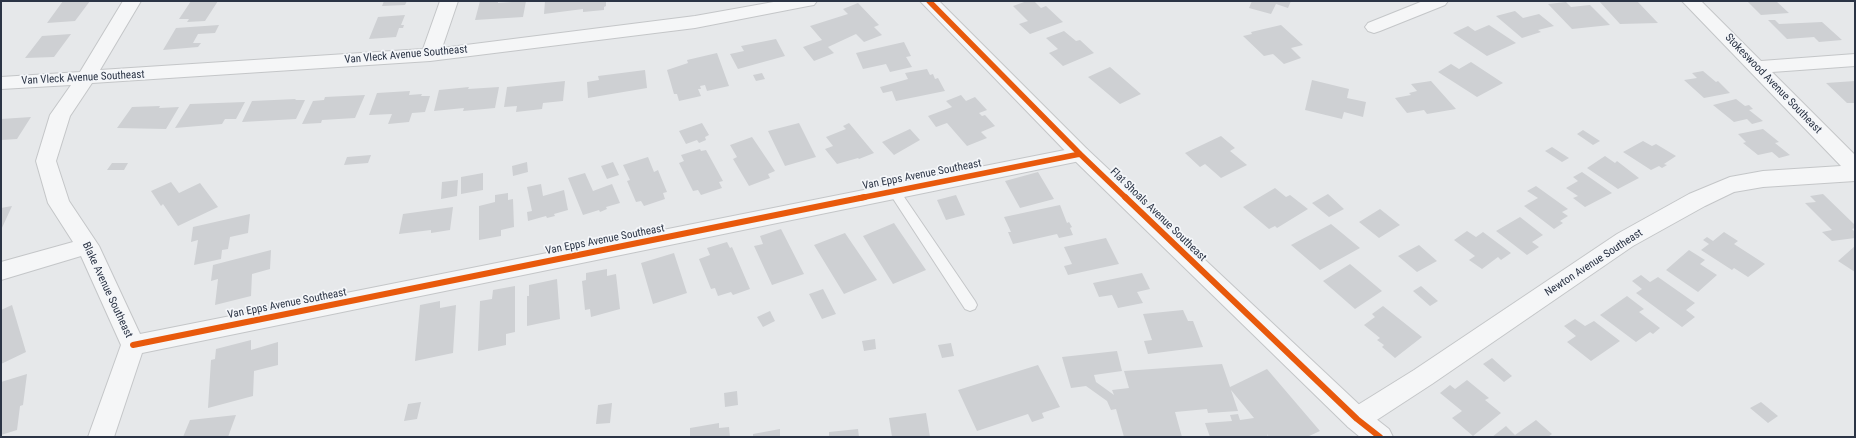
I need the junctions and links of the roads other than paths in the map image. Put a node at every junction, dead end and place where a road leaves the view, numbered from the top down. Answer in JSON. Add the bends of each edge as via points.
{"nodes":[{"id":1,"x":132,"y":1,"type":"edge"},
{"id":2,"x":449,"y":1,"type":"edge"},
{"id":3,"x":808,"y":1,"type":"edge"},
{"id":4,"x":929,"y":1,"type":"edge"},
{"id":5,"x":1439,"y":1,"type":"edge"},
{"id":6,"x":1691,"y":1,"type":"edge"},
{"id":7,"x":1374,"y":27,"type":"dead end"},
{"id":8,"x":430,"y":55,"type":"junction"},
{"id":9,"x":1855,"y":60,"type":"edge"},
{"id":10,"x":1757,"y":67,"type":"junction"},
{"id":11,"x":86,"y":78,"type":"junction"},
{"id":12,"x":1,"y":83,"type":"edge"},
{"id":13,"x":1080,"y":154,"type":"junction"},
{"id":14,"x":1855,"y":168,"type":"edge"},
{"id":15,"x":1855,"y":173,"type":"edge"},
{"id":16,"x":894,"y":191,"type":"junction"},
{"id":17,"x":88,"y":246,"type":"junction"},
{"id":18,"x":1,"y":271,"type":"edge"},
{"id":19,"x":970,"y":305,"type":"dead end"},
{"id":20,"x":133,"y":345,"type":"junction"},
{"id":21,"x":1357,"y":419,"type":"junction"},
{"id":22,"x":101,"y":437,"type":"edge"},
{"id":23,"x":1380,"y":437,"type":"edge"}],
"edges":[{"from":1,"to":11,"type":"street","name":"Blake Avenue Southeast"},
{"from":2,"to":8,"type":"street"},
{"from":3,"to":8,"type":"street","name":"Van Vleck Avenue Southeast","via":[[695,22]]},
{"from":4,"to":13,"type":"street","name":"Flat Shoals Avenue Southeast"},
{"from":5,"to":7,"type":"street"},
{"from":6,"to":10,"type":"street","name":"Stokeswood Avenue Southeast"},
{"from":8,"to":11,"type":"street","name":"Van Vleck Avenue Southeast"},
{"from":9,"to":10,"type":"street"},
{"from":10,"to":14,"type":"street","name":"Stokeswood Avenue Southeast"},
{"from":11,"to":12,"type":"street","name":"Van Vleck Avenue Southeast"},
{"from":11,"to":17,"type":"street","name":"Blake Avenue Southeast","via":[[60,115],[46,161],[59,203]]},
{"from":13,"to":16,"type":"street","name":"Van Epps Avenue Southeast"},
{"from":13,"to":21,"type":"street","name":"Flat Shoals Avenue Southeast"},
{"from":15,"to":21,"type":"street","name":"Newton Avenue Southeast","via":[[1763,179],[1730,185],[1697,200],[1625,240],[1422,378]]},
{"from":16,"to":19,"type":"lane"},
{"from":16,"to":20,"type":"street","name":"Van Epps Avenue Southeast"},
{"from":17,"to":18,"type":"street"},
{"from":17,"to":20,"type":"street","name":"Blake Avenue Southeast"},
{"from":20,"to":22,"type":"street","name":"Blake Avenue Southeast"},
{"from":21,"to":23,"type":"street","name":"Flat Shoals Avenue Southeast"}]}
